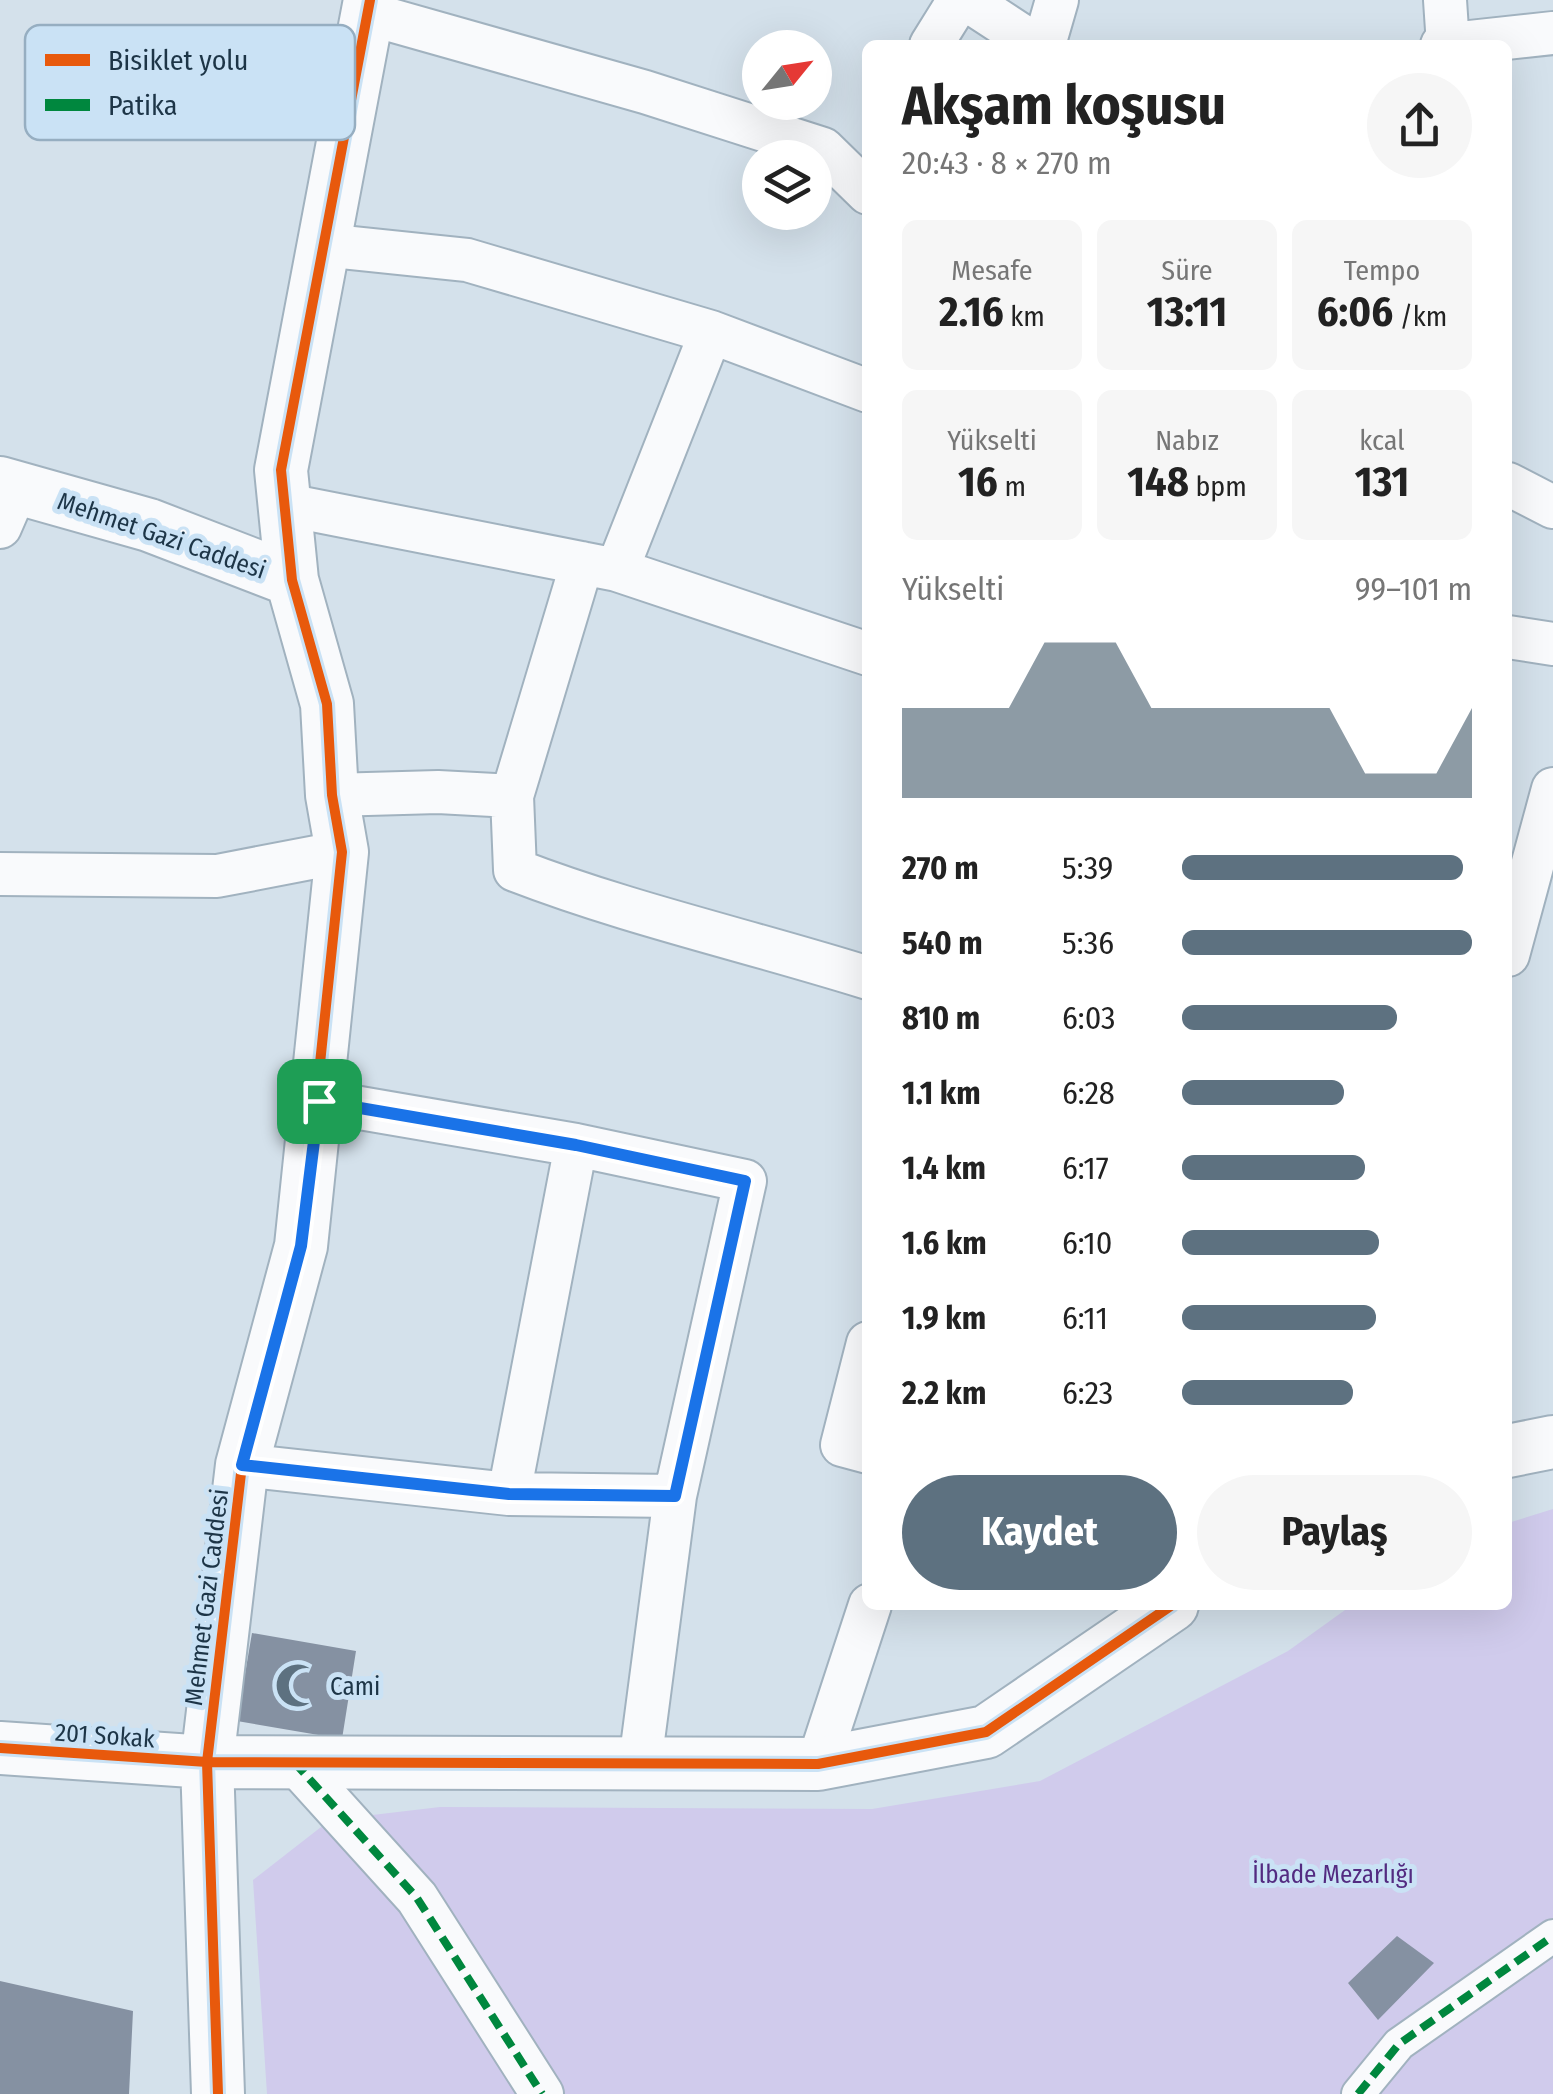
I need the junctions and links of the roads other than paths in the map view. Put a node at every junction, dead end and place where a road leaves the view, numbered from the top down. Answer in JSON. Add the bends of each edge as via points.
{"nodes":[{"id":1,"x":963,"y":0,"type":"edge"},
{"id":2,"x":1057,"y":0,"type":"edge"},
{"id":3,"x":1445,"y":0,"type":"edge"},
{"id":4,"x":368,"y":6,"type":"edge"},
{"id":5,"x":1553,"y":33,"type":"edge"},
{"id":6,"x":935,"y":40,"type":"edge"},
{"id":7,"x":1028,"y":40,"type":"edge"},
{"id":8,"x":1045,"y":40,"type":"edge"},
{"id":9,"x":1446,"y":40,"type":"edge"},
{"id":10,"x":1491,"y":40,"type":"edge"},
{"id":11,"x":355,"y":75,"type":"edge"},
{"id":12,"x":343,"y":140,"type":"edge"},
{"id":13,"x":861,"y":172,"type":"edge"},
{"id":14,"x":323,"y":245,"type":"junction"},
{"id":15,"x":710,"y":332,"type":"junction"},
{"id":16,"x":862,"y":389,"type":"edge"},
{"id":17,"x":1512,"y":486,"type":"edge"},
{"id":18,"x":6,"y":499,"type":"edge"},
{"id":19,"x":286,"y":505,"type":"junction"},
{"id":20,"x":1553,"y":508,"type":"edge"},
{"id":21,"x":600,"y":567,"type":"junction"},
{"id":22,"x":292,"y":580,"type":"junction"},
{"id":23,"x":1512,"y":638,"type":"edge"},
{"id":24,"x":1553,"y":644,"type":"edge"},
{"id":25,"x":862,"y":652,"type":"edge"},
{"id":26,"x":1553,"y":789,"type":"edge"},
{"id":27,"x":332,"y":795,"type":"junction"},
{"id":28,"x":512,"y":796,"type":"junction"},
{"id":29,"x":342,"y":852,"type":"junction"},
{"id":30,"x":0,"y":874,"type":"edge"},
{"id":31,"x":1512,"y":940,"type":"edge"},
{"id":32,"x":862,"y":976,"type":"edge"},
{"id":33,"x":319,"y":1101,"type":"junction"},
{"id":34,"x":576,"y":1145,"type":"junction"},
{"id":35,"x":862,"y":1367,"type":"edge"},
{"id":36,"x":1553,"y":1442,"type":"edge"},
{"id":37,"x":862,"y":1450,"type":"edge"},
{"id":38,"x":1512,"y":1450,"type":"edge"},
{"id":39,"x":242,"y":1465,"type":"junction"},
{"id":40,"x":509,"y":1494,"type":"junction"},
{"id":41,"x":675,"y":1496,"type":"junction"},
{"id":42,"x":868,"y":1610,"type":"edge"},
{"id":43,"x":1165,"y":1610,"type":"edge"},
{"id":44,"x":0,"y":1748,"type":"edge"},
{"id":45,"x":207,"y":1762,"type":"junction"},
{"id":46,"x":294,"y":1762,"type":"junction"},
{"id":47,"x":640,"y":1764,"type":"junction"},
{"id":48,"x":818,"y":1764,"type":"junction"},
{"id":49,"x":1553,"y":1936,"type":"edge"},
{"id":50,"x":218,"y":2094,"type":"edge"},
{"id":51,"x":542,"y":2094,"type":"edge"},
{"id":52,"x":1358,"y":2094,"type":"edge"}],
"edges":[{"from":1,"to":6,"type":"street"},
{"from":1,"to":7,"type":"street"},
{"from":2,"to":8,"type":"street"},
{"from":3,"to":9,"type":"street"},
{"from":4,"to":11,"type":"street"},
{"from":4,"to":13,"type":"street","via":[[822,149]]},
{"from":5,"to":10,"type":"street"},
{"from":12,"to":14,"type":"street"},
{"from":14,"to":15,"type":"street","via":[[467,260]]},
{"from":14,"to":19,"type":"street","via":[[281,470]]},
{"from":15,"to":16,"type":"street"},
{"from":15,"to":21,"type":"street"},
{"from":17,"to":20,"type":"street"},
{"from":18,"to":22,"type":"street","name":"Mehmet Gazi Caddesi","via":[[149,525]]},
{"from":19,"to":21,"type":"street"},
{"from":19,"to":22,"type":"street"},
{"from":21,"to":25,"type":"street"},
{"from":21,"to":28,"type":"street"},
{"from":22,"to":27,"type":"street","name":"Mehmet Gazi Caddesi","via":[[328,704]]},
{"from":23,"to":24,"type":"street"},
{"from":26,"to":31,"type":"street"},
{"from":27,"to":28,"type":"street"},
{"from":27,"to":29,"type":"street","name":"Mehmet Gazi Caddesi"},
{"from":28,"to":32,"type":"street","via":[[514,870],[589,899]]},
{"from":29,"to":30,"type":"street","via":[[217,876]]},
{"from":29,"to":33,"type":"street","name":"Mehmet Gazi Caddesi"},
{"from":33,"to":34,"type":"street"},
{"from":33,"to":39,"type":"street","name":"Mehmet Gazi Caddesi","via":[[301,1246]]},
{"from":34,"to":40,"type":"street"},
{"from":34,"to":41,"type":"street","via":[[745,1181]]},
{"from":35,"to":37,"type":"street","via":[[842,1445]]},
{"from":36,"to":38,"type":"street"},
{"from":39,"to":40,"type":"street"},
{"from":39,"to":45,"type":"street","name":"Mehmet Gazi Caddesi"},
{"from":40,"to":41,"type":"street"},
{"from":41,"to":47,"type":"street"},
{"from":42,"to":48,"type":"street"},
{"from":43,"to":48,"type":"street","name":"201 Sokak","via":[[986,1732]]},
{"from":44,"to":45,"type":"street","name":"201 Sokak"},
{"from":45,"to":46,"type":"street","name":"201 Sokak"},
{"from":45,"to":50,"type":"street","name":"Mehmet Gazi Caddesi"},
{"from":46,"to":47,"type":"street","name":"201 Sokak"},
{"from":46,"to":51,"type":"street","via":[[416,1898]]},
{"from":47,"to":48,"type":"street","name":"201 Sokak"},
{"from":49,"to":52,"type":"street","via":[[1399,2044]]}]}
